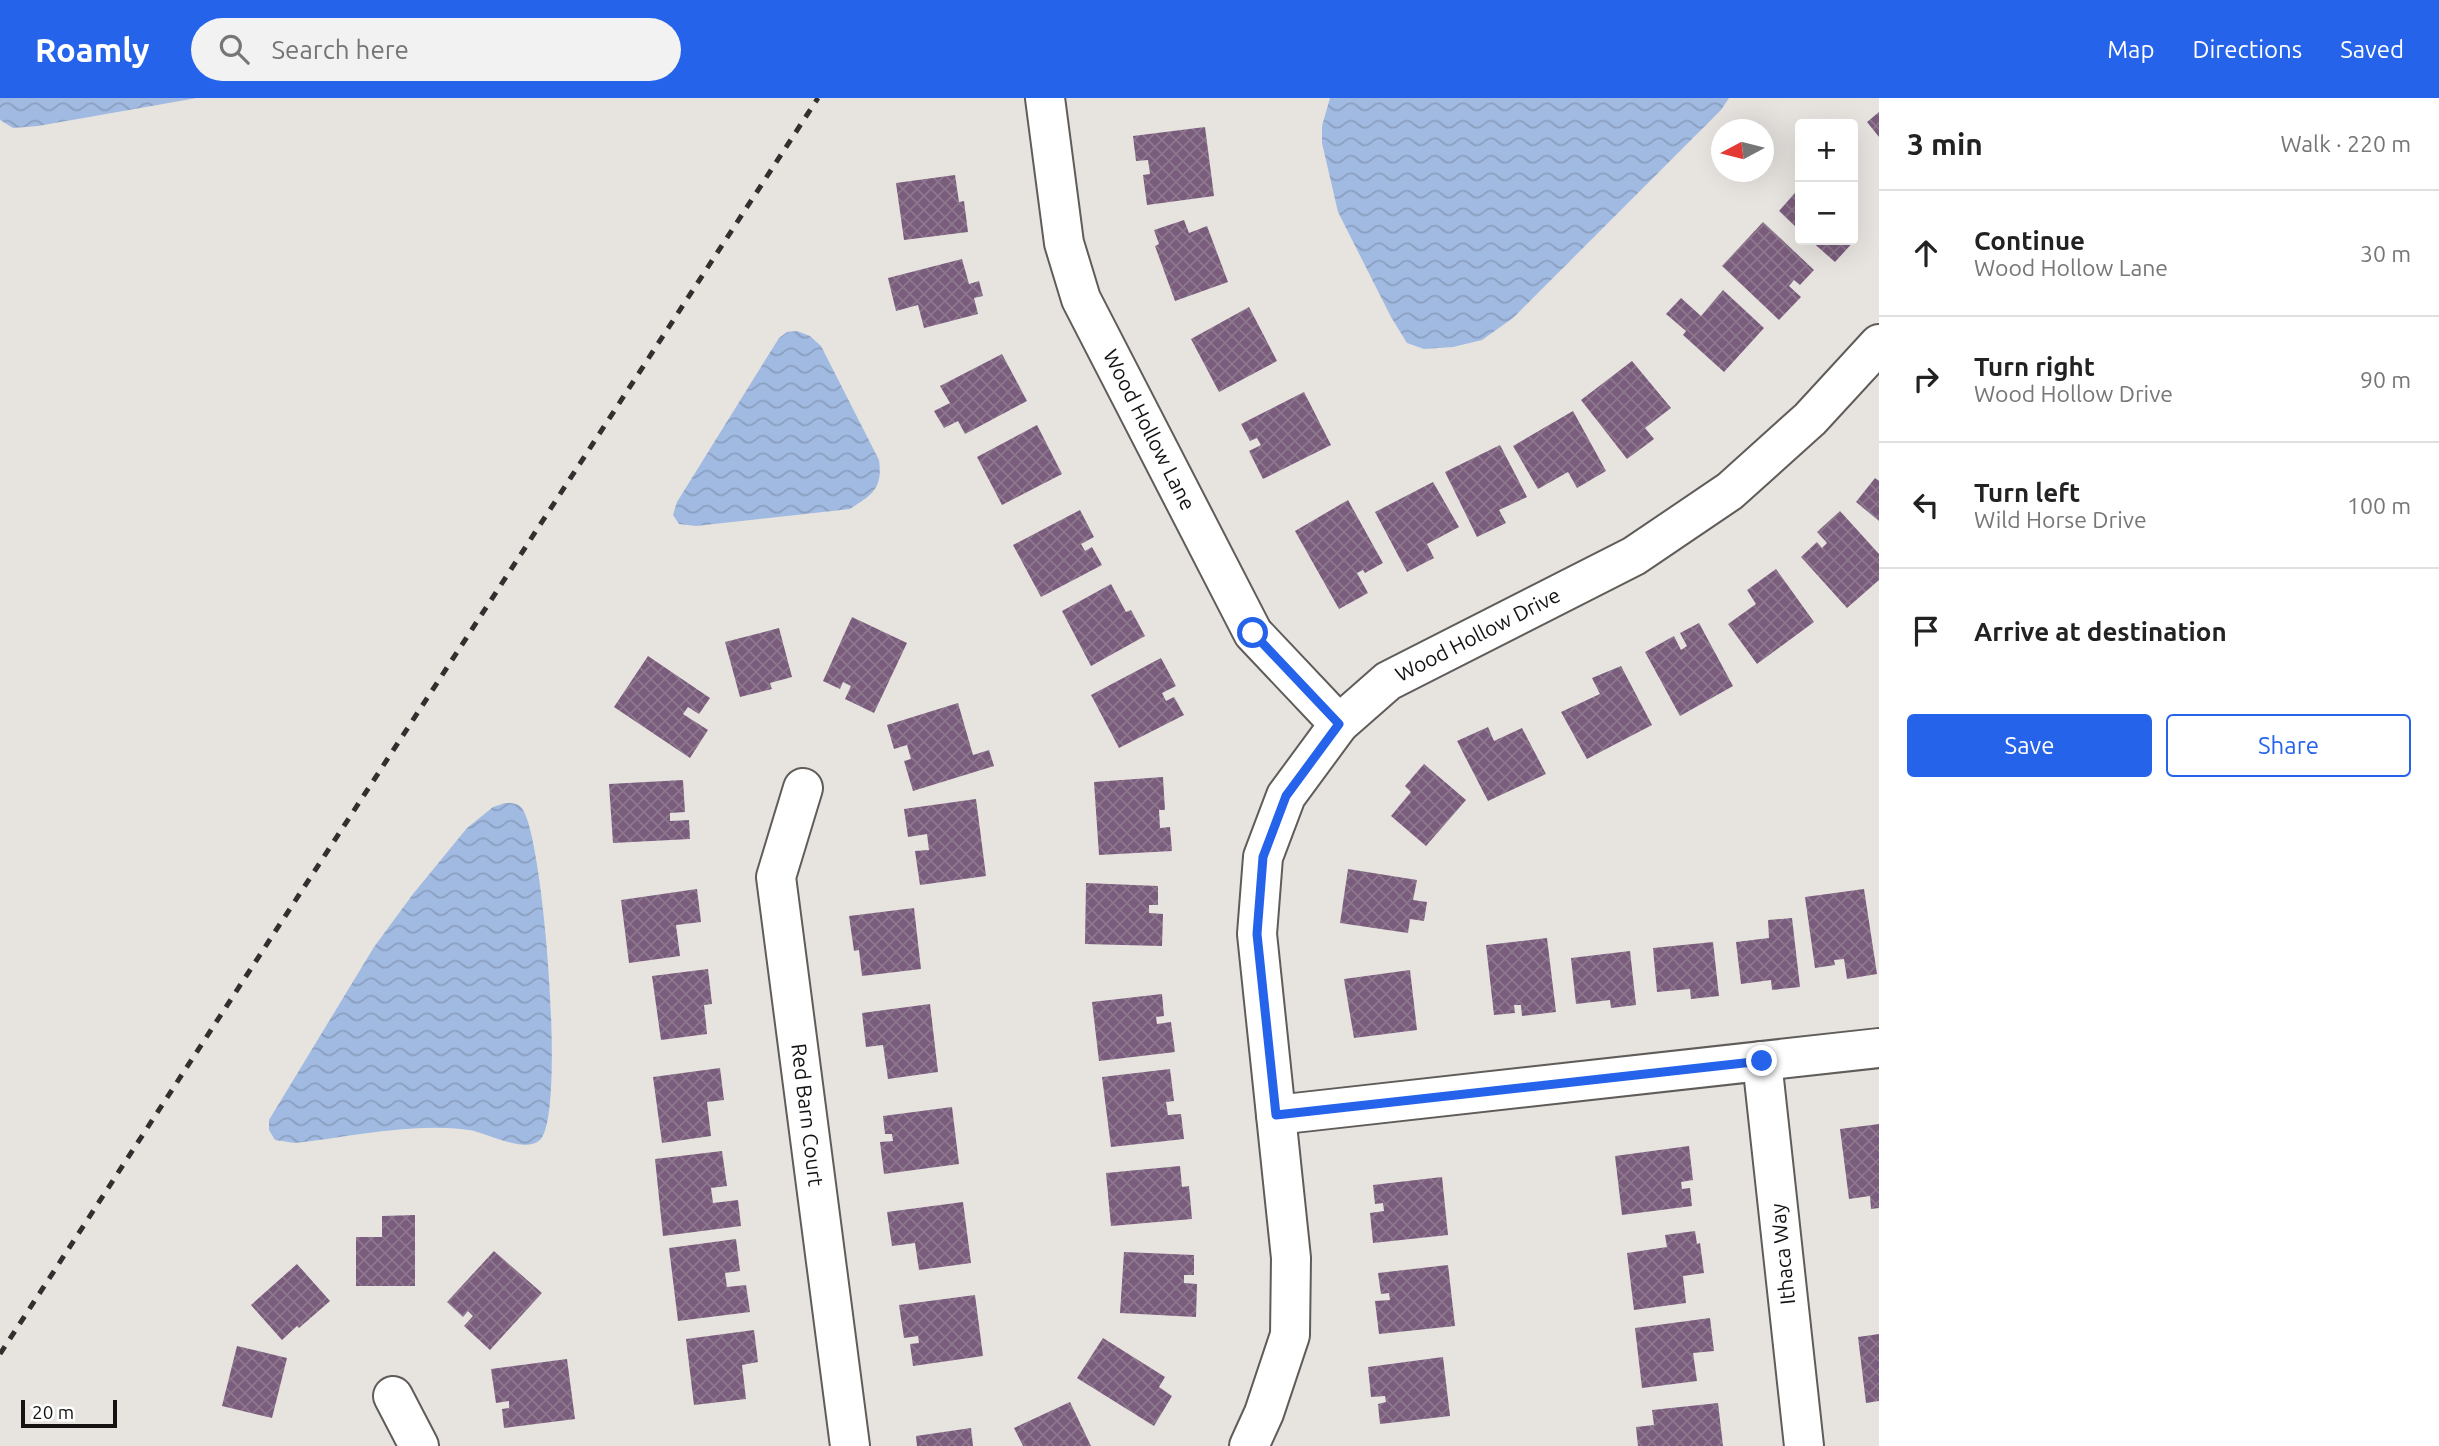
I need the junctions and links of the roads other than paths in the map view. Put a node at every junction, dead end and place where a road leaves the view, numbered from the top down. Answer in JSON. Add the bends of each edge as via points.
{"nodes":[{"id":1,"x":1045,"y":98,"type":"edge"},
{"id":2,"x":1879,"y":344,"type":"edge"},
{"id":3,"x":1339,"y":724,"type":"junction"},
{"id":4,"x":803,"y":788,"type":"dead end"},
{"id":5,"x":1879,"y":1048,"type":"edge"},
{"id":6,"x":1762,"y":1061,"type":"junction"},
{"id":7,"x":1276,"y":1115,"type":"junction"},
{"id":8,"x":393,"y":1396,"type":"dead end"},
{"id":9,"x":419,"y":1446,"type":"edge"},
{"id":10,"x":850,"y":1446,"type":"edge"},
{"id":11,"x":1249,"y":1446,"type":"edge"},
{"id":12,"x":1804,"y":1446,"type":"edge"}],
"edges":[{"from":1,"to":3,"type":"street","name":"Wood Hollow Lane","via":[[1064,243],[1081,299],[1253,633]]},
{"from":2,"to":3,"type":"street","name":"Wood Hollow Drive","via":[[1810,419],[1730,491],[1634,556],[1388,681]]},
{"from":3,"to":7,"type":"street","name":"Wood Hollow Drive","via":[[1286,796],[1263,857],[1257,934]]},
{"from":4,"to":10,"type":"street","name":"Red Barn Court","via":[[776,877]]},
{"from":5,"to":6,"type":"street"},
{"from":6,"to":7,"type":"street"},
{"from":6,"to":12,"type":"street","name":"Ithaca Way"},
{"from":7,"to":11,"type":"street","name":"Wood Hollow Drive","via":[[1291,1258],[1290,1335]]},
{"from":8,"to":9,"type":"street"}]}
